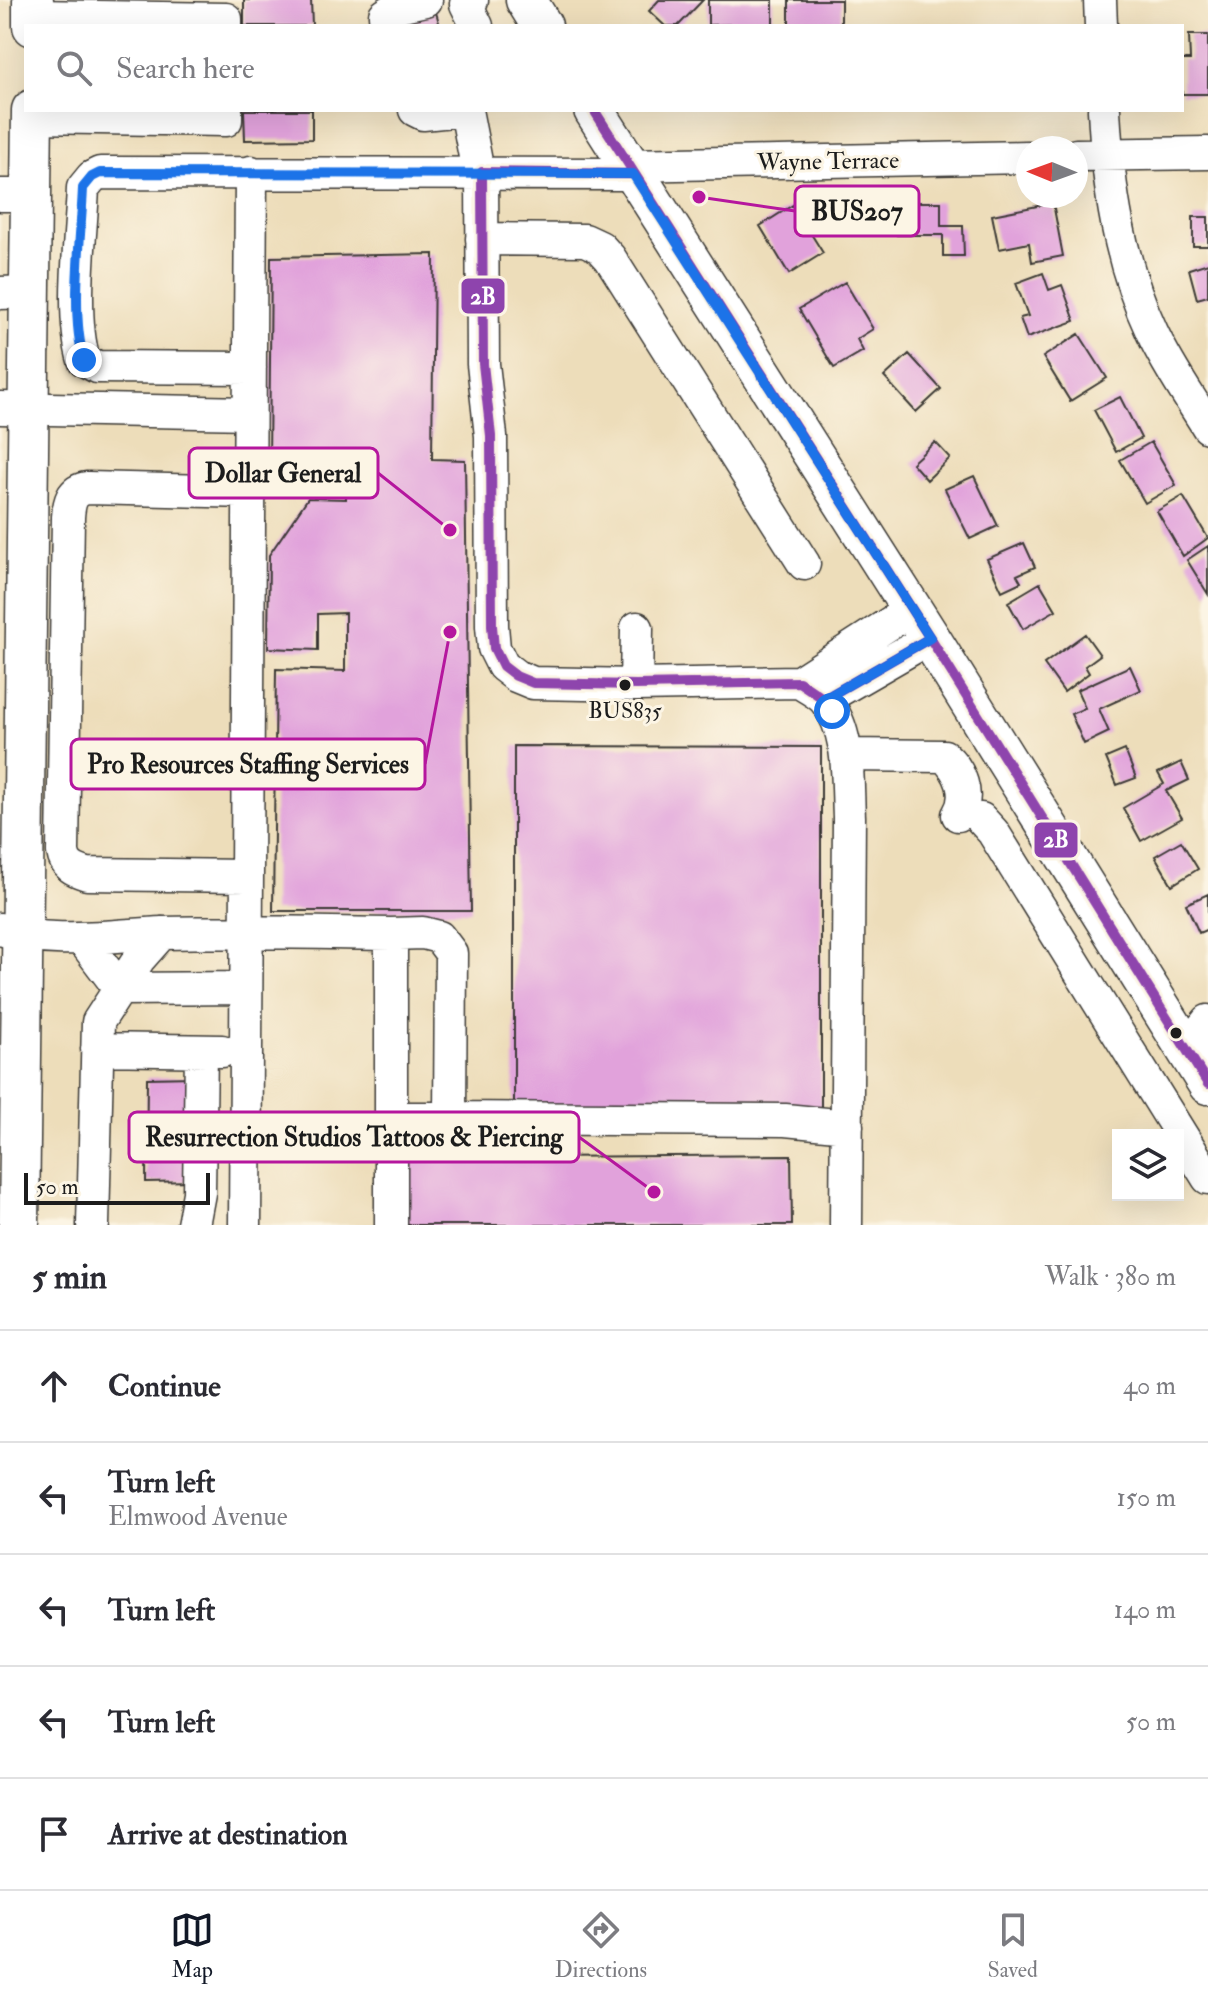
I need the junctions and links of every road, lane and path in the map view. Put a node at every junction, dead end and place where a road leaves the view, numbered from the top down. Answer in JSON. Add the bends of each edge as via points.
{"nodes":[{"id":1,"x":426,"y":0,"type":"edge"},
{"id":2,"x":526,"y":0,"type":"edge"},
{"id":3,"x":1100,"y":0,"type":"edge"},
{"id":4,"x":33,"y":14,"type":"edge"},
{"id":5,"x":226,"y":24,"type":"edge"},
{"id":6,"x":386,"y":24,"type":"edge"},
{"id":7,"x":541,"y":24,"type":"edge"},
{"id":8,"x":1101,"y":24,"type":"edge"},
{"id":9,"x":226,"y":112,"type":"edge"},
{"id":10,"x":419,"y":112,"type":"edge"},
{"id":11,"x":443,"y":112,"type":"edge"},
{"id":12,"x":464,"y":112,"type":"edge"},
{"id":13,"x":595,"y":112,"type":"edge"},
{"id":14,"x":1103,"y":112,"type":"edge"},
{"id":15,"x":32,"y":114,"type":"edge"},
{"id":16,"x":1208,"y":153,"type":"edge"},
{"id":17,"x":1091,"y":155,"type":"edge"},
{"id":18,"x":1016,"y":157,"type":"edge"},
{"id":19,"x":631,"y":170,"type":"junction"},
{"id":20,"x":251,"y":172,"type":"junction"},
{"id":21,"x":480,"y":172,"type":"junction"},
{"id":22,"x":16,"y":195,"type":"edge"},
{"id":23,"x":482,"y":239,"type":"junction"},
{"id":24,"x":14,"y":293,"type":"edge"},
{"id":25,"x":250,"y":368,"type":"junction"},
{"id":26,"x":14,"y":408,"type":"edge"},
{"id":27,"x":249,"y":413,"type":"junction"},
{"id":28,"x":1208,"y":427,"type":"edge"},
{"id":29,"x":249,"y":492,"type":"junction"},
{"id":30,"x":804,"y":564,"type":"dead end"},
{"id":31,"x":921,"y":624,"type":"junction"},
{"id":32,"x":637,"y":628,"type":"dead end"},
{"id":33,"x":636,"y":685,"type":"junction"},
{"id":34,"x":812,"y":690,"type":"junction"},
{"id":35,"x":846,"y":755,"type":"junction"},
{"id":36,"x":247,"y":876,"type":"junction"},
{"id":37,"x":12,"y":932,"type":"edge"},
{"id":38,"x":162,"y":933,"type":"junction"},
{"id":39,"x":247,"y":933,"type":"junction"},
{"id":40,"x":391,"y":934,"type":"junction"},
{"id":41,"x":83,"y":940,"type":"junction"},
{"id":42,"x":246,"y":988,"type":"junction"},
{"id":43,"x":120,"y":989,"type":"junction"},
{"id":44,"x":1197,"y":1035,"type":"edge"},
{"id":45,"x":97,"y":1049,"type":"junction"},
{"id":46,"x":201,"y":1051,"type":"junction"},
{"id":47,"x":246,"y":1051,"type":"junction"},
{"id":48,"x":1208,"y":1084,"type":"edge"},
{"id":49,"x":392,"y":1118,"type":"junction"},
{"id":50,"x":450,"y":1118,"type":"junction"},
{"id":51,"x":847,"y":1126,"type":"junction"},
{"id":52,"x":10,"y":1139,"type":"edge"},
{"id":53,"x":1208,"y":1178,"type":"edge"},
{"id":54,"x":19,"y":1225,"type":"edge"},
{"id":55,"x":93,"y":1225,"type":"edge"},
{"id":56,"x":193,"y":1225,"type":"edge"},
{"id":57,"x":245,"y":1225,"type":"edge"},
{"id":58,"x":391,"y":1225,"type":"edge"},
{"id":59,"x":846,"y":1225,"type":"edge"}],
"edges":[{"from":1,"to":6,"type":"street","via":[[399,6],[385,15]]},
{"from":2,"to":7,"type":"main road"},
{"from":3,"to":8,"type":"street"},
{"from":4,"to":5,"type":"street","via":[[226,19]]},
{"from":9,"to":15,"type":"street","via":[[226,120]]},
{"from":10,"to":11,"type":"street"},
{"from":12,"to":21,"type":"street"},
{"from":13,"to":19,"type":"main road"},
{"from":14,"to":17,"type":"street"},
{"from":15,"to":22,"type":"main road"},
{"from":16,"to":17,"type":"street"},
{"from":17,"to":28,"type":"street","via":[[1152,332]]},
{"from":18,"to":19,"type":"street","name":"Wayne Terrace"},
{"from":19,"to":21,"type":"street","name":"Wayne Terrace"},
{"from":19,"to":31,"type":"main road"},
{"from":20,"to":21,"type":"street","name":"Wayne Terrace"},
{"from":20,"to":25,"type":"street"},
{"from":20,"to":25,"type":"street","name":"Wayne Terrace","via":[[92,177],[83,188],[79,301],[80,346],[84,360],[97,367]]},
{"from":21,"to":23,"type":"street"},
{"from":22,"to":24,"type":"main road"},
{"from":23,"to":30,"type":"street","via":[[585,240],[600,247]]},
{"from":23,"to":33,"type":"street","via":[[494,648],[503,666],[533,683]]},
{"from":24,"to":26,"type":"main road"},
{"from":25,"to":27,"type":"street"},
{"from":26,"to":27,"type":"street"},
{"from":26,"to":37,"type":"main road"},
{"from":27,"to":29,"type":"street"},
{"from":29,"to":36,"type":"street"},
{"from":29,"to":36,"type":"street","via":[[80,489],[69,504],[64,808],[64,860],[77,871]]},
{"from":31,"to":34,"type":"street"},
{"from":31,"to":44,"type":"main road"},
{"from":32,"to":33,"type":"street"},
{"from":33,"to":34,"type":"street"},
{"from":34,"to":35,"type":"street","via":[[841,731]]},
{"from":35,"to":51,"type":"street"},
{"from":35,"to":53,"type":"street","via":[[944,756],[954,765],[970,817],[993,832]]},
{"from":36,"to":39,"type":"street"},
{"from":37,"to":41,"type":"street"},
{"from":37,"to":52,"type":"main road"},
{"from":38,"to":39,"type":"street"},
{"from":38,"to":41,"type":"street"},
{"from":38,"to":43,"type":"street"},
{"from":39,"to":40,"type":"street"},
{"from":39,"to":42,"type":"street"},
{"from":40,"to":49,"type":"street"},
{"from":40,"to":50,"type":"street","via":[[439,937],[451,953]]},
{"from":41,"to":43,"type":"street"},
{"from":42,"to":43,"type":"street"},
{"from":42,"to":47,"type":"street"},
{"from":43,"to":45,"type":"street","via":[[98,1022]]},
{"from":44,"to":48,"type":"main road"},
{"from":45,"to":46,"type":"street"},
{"from":45,"to":55,"type":"street"},
{"from":46,"to":47,"type":"street"},
{"from":46,"to":56,"type":"street","via":[[199,1193]]},
{"from":47,"to":57,"type":"street"},
{"from":49,"to":50,"type":"street"},
{"from":49,"to":58,"type":"street"},
{"from":50,"to":51,"type":"street","via":[[785,1120]]},
{"from":51,"to":59,"type":"street"},
{"from":52,"to":54,"type":"main road"}]}
